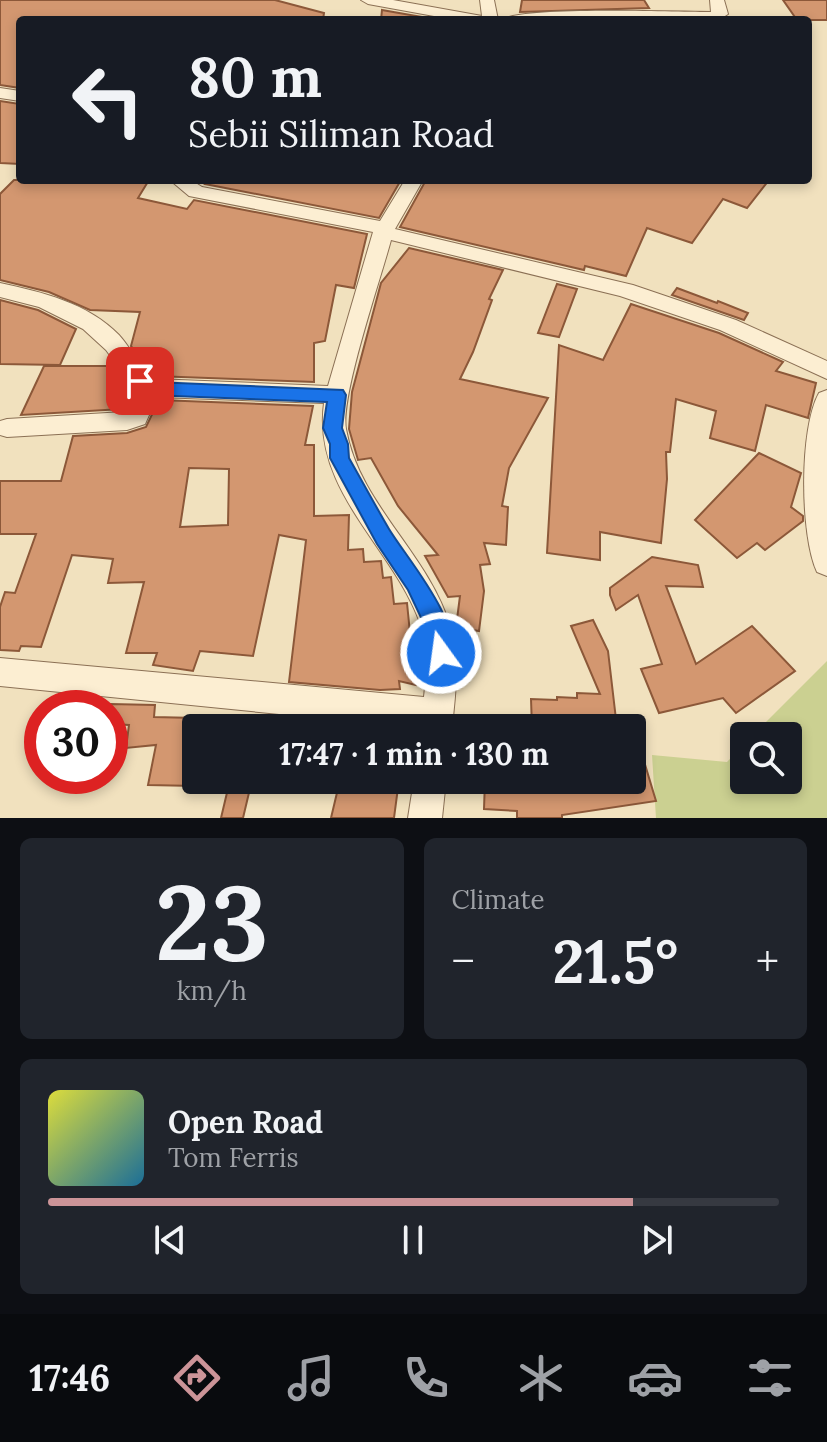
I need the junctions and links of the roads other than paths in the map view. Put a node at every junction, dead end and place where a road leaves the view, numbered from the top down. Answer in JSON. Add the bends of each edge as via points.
{"nodes":[{"id":1,"x":368,"y":0,"type":"edge"},
{"id":2,"x":717,"y":0,"type":"edge"},
{"id":3,"x":458,"y":16,"type":"edge"},
{"id":4,"x":716,"y":16,"type":"edge"},
{"id":5,"x":185,"y":184,"type":"edge"},
{"id":6,"x":412,"y":184,"type":"edge"},
{"id":7,"x":384,"y":230,"type":"junction"},
{"id":8,"x":0,"y":290,"type":"edge"},
{"id":9,"x":827,"y":371,"type":"edge"},
{"id":10,"x":149,"y":388,"type":"junction"},
{"id":11,"x":337,"y":395,"type":"junction"},
{"id":12,"x":827,"y":399,"type":"edge"},
{"id":13,"x":7,"y":428,"type":"dead end"},
{"id":14,"x":827,"y":564,"type":"edge"},
{"id":15,"x":0,"y":672,"type":"edge"},
{"id":16,"x":382,"y":714,"type":"edge"},
{"id":17,"x":438,"y":714,"type":"edge"},
{"id":18,"x":428,"y":794,"type":"edge"},
{"id":19,"x":425,"y":818,"type":"edge"}],
"edges":[{"from":1,"to":3,"type":"street"},
{"from":2,"to":4,"type":"street","via":[[721,14]]},
{"from":5,"to":7,"type":"street","via":[[196,192]]},
{"from":6,"to":7,"type":"street"},
{"from":7,"to":9,"type":"street","via":[[625,290],[728,325]]},
{"from":7,"to":11,"type":"street"},
{"from":8,"to":10,"type":"street","via":[[84,320],[111,340]]},
{"from":10,"to":11,"type":"street"},
{"from":10,"to":13,"type":"street","via":[[136,417],[127,421]]},
{"from":11,"to":17,"type":"street","via":[[333,428],[343,467],[416,583],[436,626],[442,670]]},
{"from":12,"to":14,"type":"street","via":[[820,428],[817,510]]},
{"from":15,"to":16,"type":"street"},
{"from":18,"to":19,"type":"street"}]}
